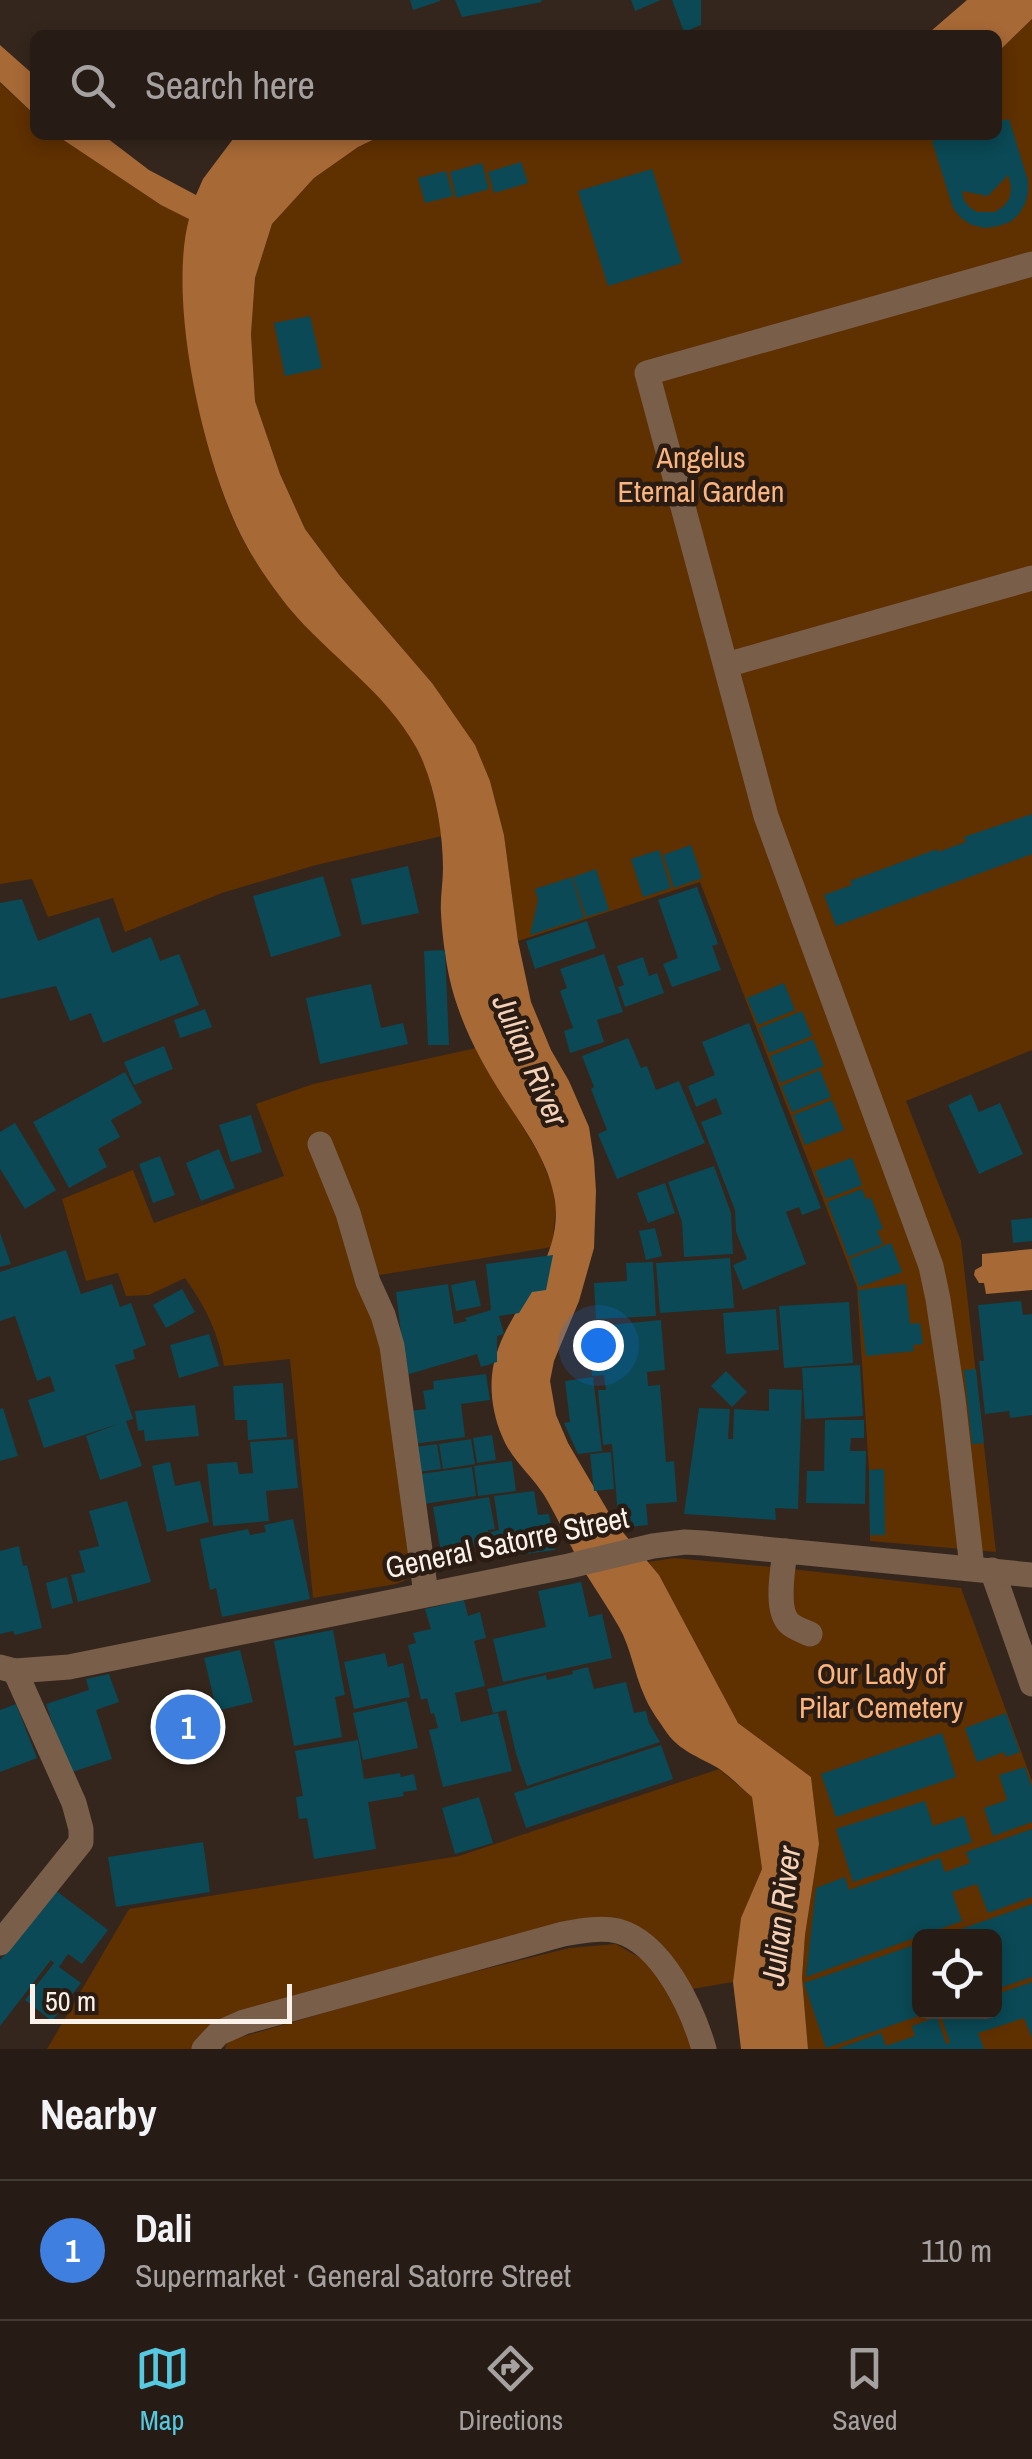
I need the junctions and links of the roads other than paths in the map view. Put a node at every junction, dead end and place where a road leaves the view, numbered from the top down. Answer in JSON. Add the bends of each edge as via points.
{"nodes":[{"id":1,"x":1032,"y":264,"type":"edge"},
{"id":2,"x":1032,"y":578,"type":"edge"},
{"id":3,"x":726,"y":665,"type":"junction"},
{"id":4,"x":320,"y":1144,"type":"dead end"},
{"id":5,"x":785,"y":1551,"type":"junction"},
{"id":6,"x":982,"y":1569,"type":"junction"},
{"id":7,"x":1032,"y":1575,"type":"edge"},
{"id":8,"x":426,"y":1594,"type":"junction"},
{"id":9,"x":810,"y":1634,"type":"dead end"},
{"id":10,"x":9,"y":1681,"type":"edge"},
{"id":11,"x":1032,"y":1684,"type":"edge"},
{"id":12,"x":0,"y":1943,"type":"edge"},
{"id":13,"x":204,"y":2049,"type":"edge"},
{"id":14,"x":704,"y":2049,"type":"edge"}],
"edges":[{"from":1,"to":3,"type":"street","via":[[647,374]]},
{"from":2,"to":3,"type":"street"},
{"from":3,"to":6,"type":"street","via":[[779,856],[931,1266]]},
{"from":4,"to":8,"type":"street","via":[[392,1346]]},
{"from":5,"to":6,"type":"street","name":"General Satorre Street"},
{"from":5,"to":8,"type":"street","name":"General Satorre Street","via":[[685,1542]]},
{"from":5,"to":9,"type":"street","via":[[783,1614]]},
{"from":6,"to":7,"type":"street","name":"General Satorre Street"},
{"from":6,"to":11,"type":"street"},
{"from":8,"to":10,"type":"street","name":"General Satorre Street"},
{"from":10,"to":12,"type":"street","via":[[74,1803],[81,1829],[80,1842]]},
{"from":13,"to":14,"type":"street","via":[[220,2032],[244,2022],[588,1930],[638,1939],[661,1961]]}]}
